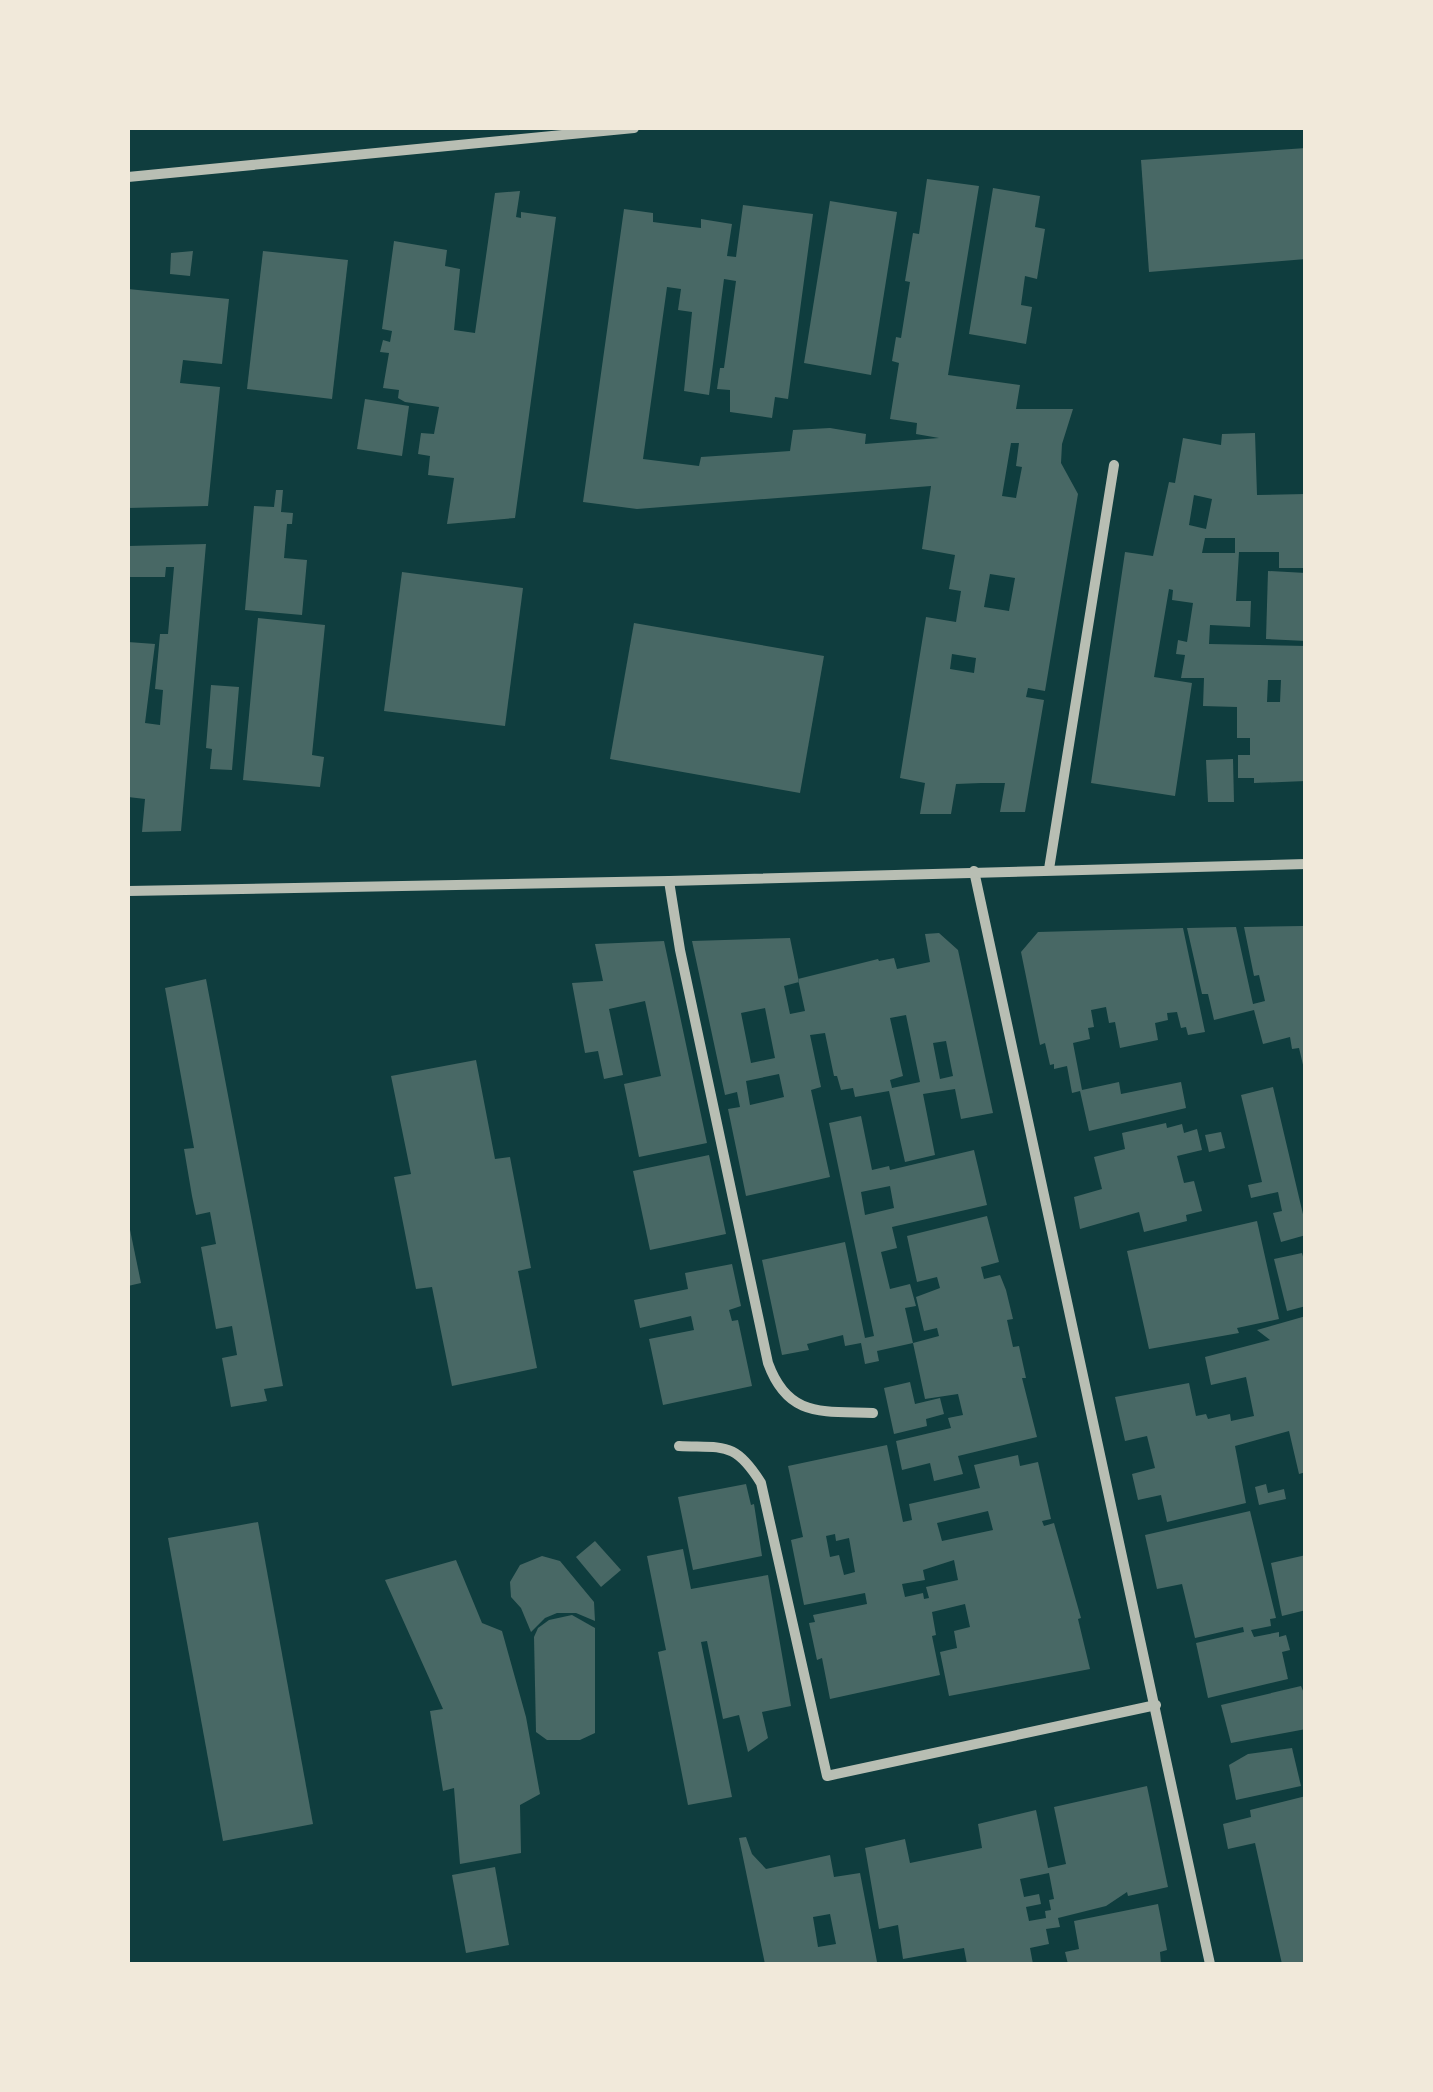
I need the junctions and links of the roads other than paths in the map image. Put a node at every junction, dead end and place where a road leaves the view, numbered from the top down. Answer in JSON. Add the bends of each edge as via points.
{"nodes":[{"id":1,"x":634,"y":128,"type":"edge"},
{"id":2,"x":128,"y":177,"type":"edge"},
{"id":3,"x":1114,"y":465,"type":"dead end"},
{"id":4,"x":1306,"y":864,"type":"edge"},
{"id":5,"x":1049,"y":869,"type":"junction"},
{"id":6,"x":974,"y":871,"type":"junction"},
{"id":7,"x":668,"y":881,"type":"junction"},
{"id":8,"x":128,"y":891,"type":"edge"},
{"id":9,"x":873,"y":1413,"type":"dead end"},
{"id":10,"x":679,"y":1446,"type":"dead end"},
{"id":11,"x":1156,"y":1705,"type":"junction"},
{"id":12,"x":1210,"y":1964,"type":"edge"}],
"edges":[{"from":1,"to":2,"type":"street"},
{"from":3,"to":5,"type":"street"},
{"from":4,"to":5,"type":"street"},
{"from":5,"to":6,"type":"street"},
{"from":6,"to":7,"type":"street"},
{"from":6,"to":11,"type":"street"},
{"from":7,"to":8,"type":"street"},
{"from":7,"to":9,"type":"street","via":[[775,1384],[806,1410]]},
{"from":10,"to":11,"type":"street","via":[[732,1449],[761,1483],[827,1776]]},
{"from":11,"to":12,"type":"street"}]}
